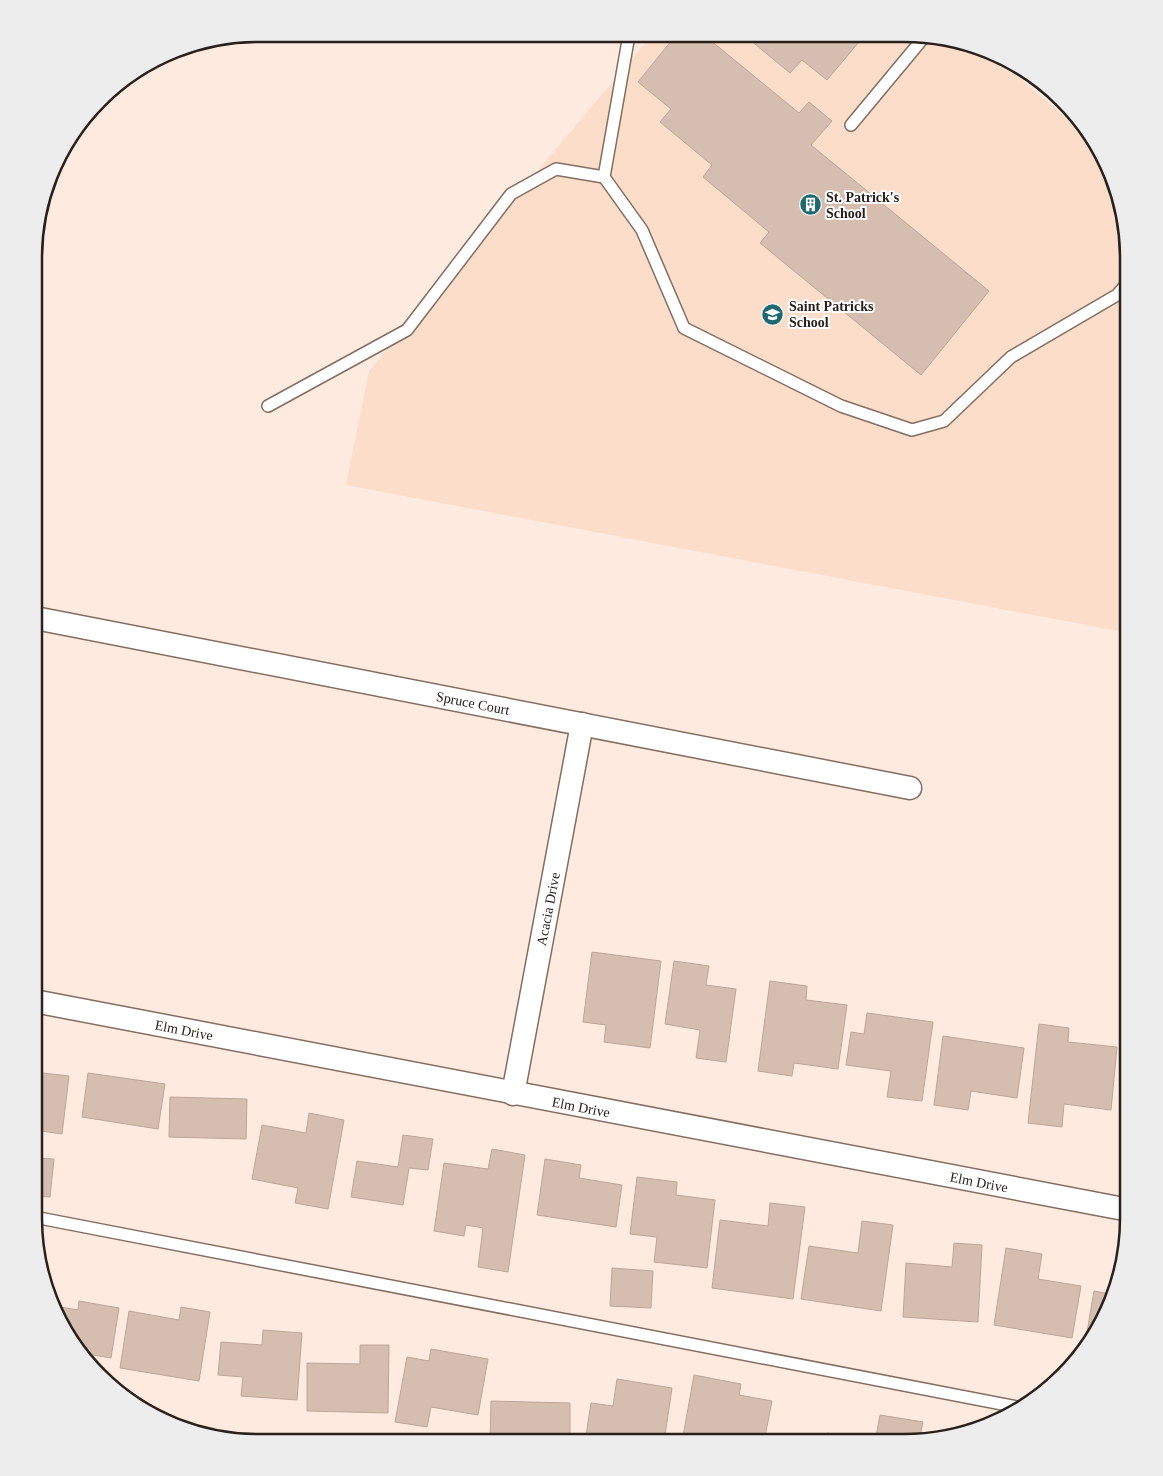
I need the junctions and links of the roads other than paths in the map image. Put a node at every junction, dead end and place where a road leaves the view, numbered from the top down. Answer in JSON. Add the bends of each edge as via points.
{"nodes":[{"id":1,"x":628,"y":42,"type":"edge"},
{"id":2,"x":919,"y":43,"type":"edge"},
{"id":3,"x":850,"y":125,"type":"dead end"},
{"id":4,"x":604,"y":177,"type":"junction"},
{"id":5,"x":1120,"y":292,"type":"edge"},
{"id":6,"x":268,"y":406,"type":"dead end"},
{"id":7,"x":43,"y":620,"type":"edge"},
{"id":8,"x":582,"y":724,"type":"junction"},
{"id":9,"x":910,"y":788,"type":"dead end"},
{"id":10,"x":43,"y":1004,"type":"edge"},
{"id":11,"x":513,"y":1094,"type":"junction"},
{"id":12,"x":1120,"y":1208,"type":"edge"},
{"id":13,"x":43,"y":1219,"type":"edge"},
{"id":14,"x":1011,"y":1406,"type":"edge"}],
"edges":[{"from":1,"to":4,"type":"lane"},
{"from":2,"to":3,"type":"lane"},
{"from":4,"to":5,"type":"lane","via":[[642,230],[684,328],[841,406],[912,430],[944,421],[1011,357]]},
{"from":4,"to":6,"type":"lane","via":[[556,169],[511,194],[407,330]]},
{"from":7,"to":8,"type":"street","name":"Spruce Court"},
{"from":8,"to":9,"type":"street","name":"Spruce Court"},
{"from":8,"to":11,"type":"street","name":"Acacia Drive"},
{"from":10,"to":11,"type":"street","name":"Elm Drive"},
{"from":11,"to":12,"type":"street","name":"Elm Drive"},
{"from":13,"to":14,"type":"lane"}]}
